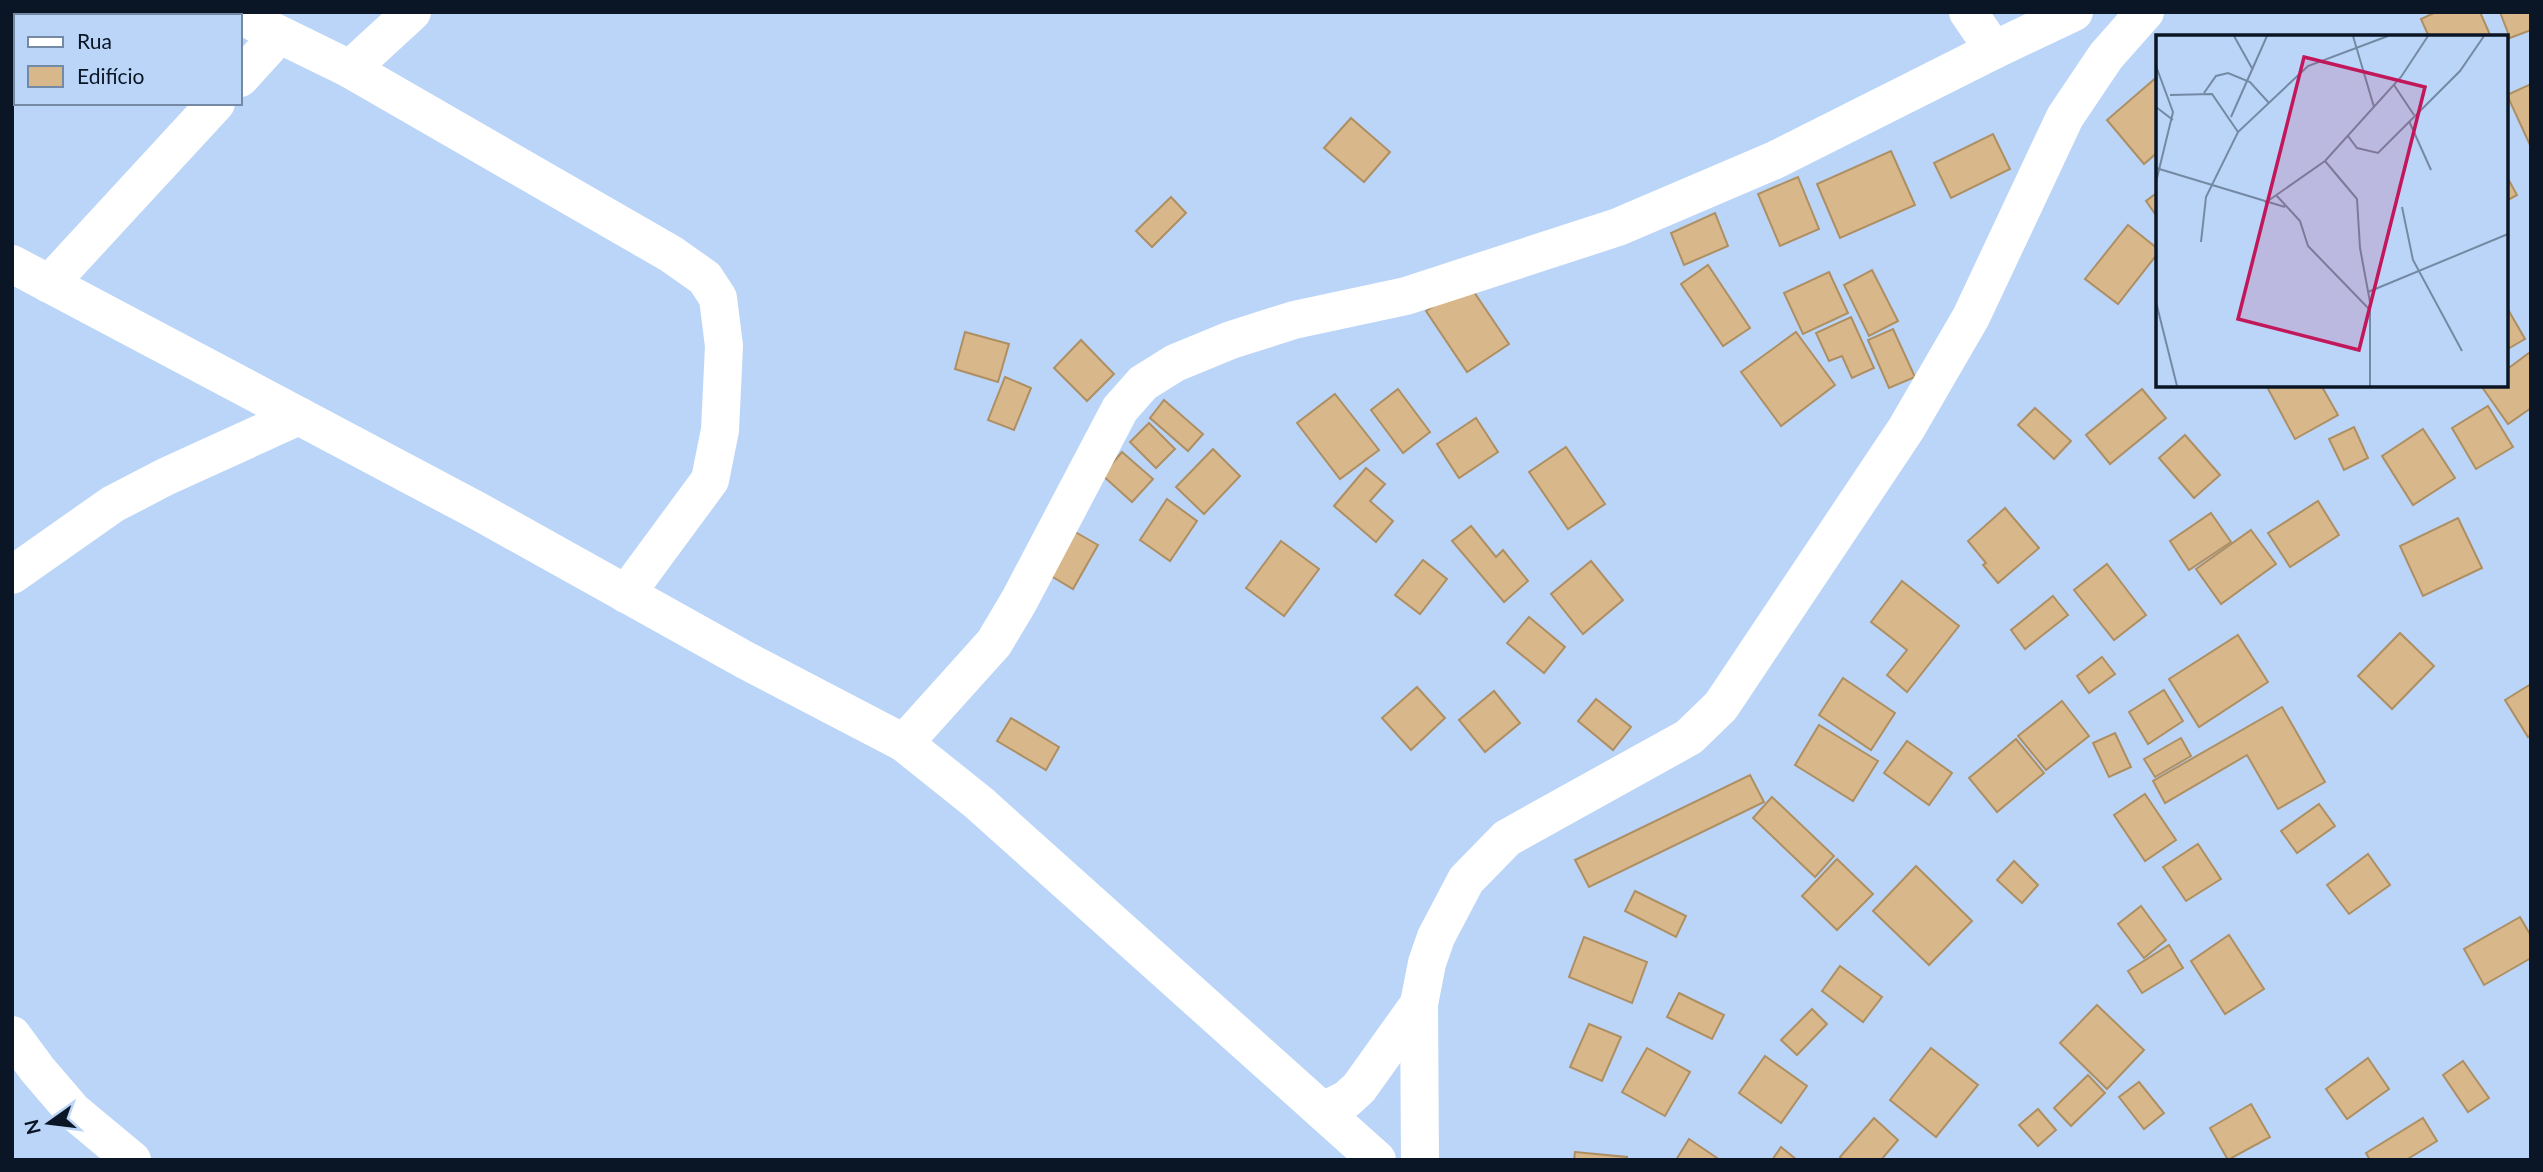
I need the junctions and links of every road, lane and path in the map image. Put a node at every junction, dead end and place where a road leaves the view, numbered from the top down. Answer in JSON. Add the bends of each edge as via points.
{"nodes":[{"id":1,"x":412,"y":12,"type":"edge"},
{"id":2,"x":1968,"y":12,"type":"edge"},
{"id":3,"x":2074,"y":12,"type":"edge"},
{"id":4,"x":2145,"y":12,"type":"edge"},
{"id":5,"x":242,"y":16,"type":"edge"},
{"id":6,"x":279,"y":35,"type":"junction"},
{"id":7,"x":1994,"y":50,"type":"junction"},
{"id":8,"x":351,"y":69,"type":"junction"},
{"id":9,"x":242,"y":76,"type":"edge"},
{"id":10,"x":214,"y":105,"type":"edge"},
{"id":11,"x":12,"y":264,"type":"edge"},
{"id":12,"x":49,"y":284,"type":"junction"},
{"id":13,"x":299,"y":416,"type":"junction"},
{"id":14,"x":12,"y":575,"type":"edge"},
{"id":15,"x":626,"y":594,"type":"junction"},
{"id":16,"x":904,"y":743,"type":"junction"},
{"id":17,"x":1419,"y":1004,"type":"junction"},
{"id":18,"x":12,"y":1035,"type":"edge"},
{"id":19,"x":1323,"y":1111,"type":"junction"},
{"id":20,"x":132,"y":1160,"type":"edge"},
{"id":21,"x":1377,"y":1160,"type":"edge"},
{"id":22,"x":1420,"y":1160,"type":"edge"}],
"edges":[{"from":1,"to":8,"type":"street"},
{"from":2,"to":7,"type":"street"},
{"from":3,"to":7,"type":"street"},
{"from":4,"to":17,"type":"street","via":[[2106,56],[2065,117],[1971,317],[1906,429],[1721,706],[1689,737],[1507,838],[1466,880],[1436,937]]},
{"from":5,"to":6,"type":"street"},
{"from":6,"to":8,"type":"street"},
{"from":6,"to":9,"type":"street"},
{"from":7,"to":16,"type":"street","via":[[1775,160],[1618,227],[1406,296],[1294,320],[1231,340],[1175,363],[1143,383],[1120,409],[993,643]]},
{"from":8,"to":15,"type":"street","via":[[671,254],[705,278],[718,298],[724,346],[720,429],[710,480]]},
{"from":10,"to":12,"type":"street"},
{"from":11,"to":12,"type":"street"},
{"from":12,"to":13,"type":"street"},
{"from":13,"to":14,"type":"street","via":[[113,504]]},
{"from":13,"to":15,"type":"street"},
{"from":15,"to":16,"type":"street"},
{"from":16,"to":19,"type":"street","via":[[979,803]]},
{"from":17,"to":19,"type":"street","via":[[1359,1088]]},
{"from":17,"to":22,"type":"street"},
{"from":18,"to":20,"type":"street","via":[[73,1111]]},
{"from":19,"to":21,"type":"street"}]}
